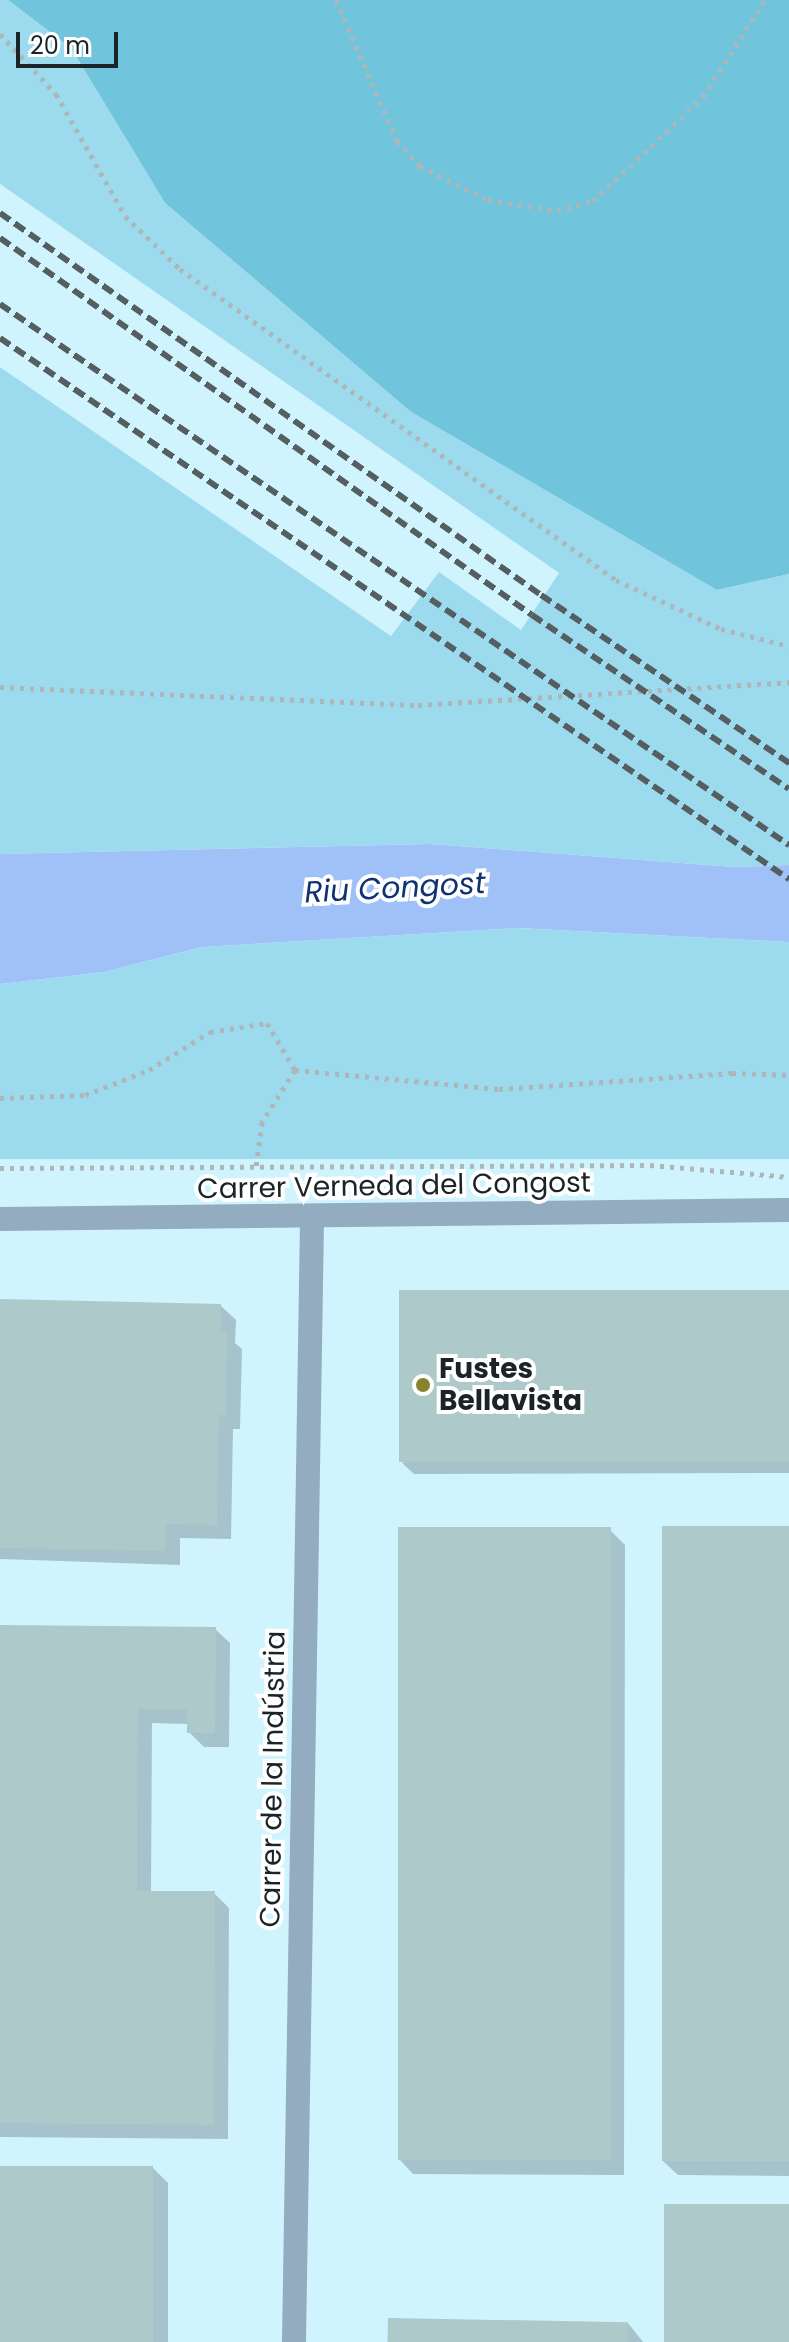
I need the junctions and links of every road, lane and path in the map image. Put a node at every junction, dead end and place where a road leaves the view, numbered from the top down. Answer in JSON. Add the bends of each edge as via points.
{"nodes":[{"id":1,"x":336,"y":0,"type":"edge"},
{"id":2,"x":765,"y":0,"type":"edge"},
{"id":3,"x":0,"y":34,"type":"edge"},
{"id":4,"x":789,"y":646,"type":"edge"},
{"id":5,"x":789,"y":682,"type":"edge"},
{"id":6,"x":0,"y":687,"type":"edge"},
{"id":7,"x":295,"y":1070,"type":"junction"},
{"id":8,"x":789,"y":1075,"type":"edge"},
{"id":9,"x":0,"y":1098,"type":"edge"},
{"id":10,"x":256,"y":1167,"type":"junction"},
{"id":11,"x":0,"y":1168,"type":"edge"},
{"id":12,"x":789,"y":1177,"type":"edge"},
{"id":13,"x":789,"y":1210,"type":"edge"},
{"id":14,"x":312,"y":1217,"type":"junction"},
{"id":15,"x":0,"y":1219,"type":"edge"},
{"id":16,"x":294,"y":2342,"type":"edge"}],
"edges":[{"from":1,"to":2,"type":"path","via":[[397,141],[420,166],[488,200],[557,211],[593,201],[703,97]]},
{"from":3,"to":4,"type":"path","via":[[56,94],[125,216],[180,269],[616,580],[721,629]]},
{"from":5,"to":6,"type":"path","via":[[418,705]]},
{"from":7,"to":8,"type":"path","via":[[499,1089],[732,1073]]},
{"from":7,"to":9,"type":"path","via":[[267,1023],[210,1032],[149,1070],[85,1095]]},
{"from":7,"to":10,"type":"path","via":[[262,1122]]},
{"from":10,"to":11,"type":"path"},
{"from":10,"to":12,"type":"path","via":[[650,1165]]},
{"from":13,"to":14,"type":"street","name":"Carrer Verneda del Congost"},
{"from":14,"to":15,"type":"street","name":"Carrer Verneda del Congost"},
{"from":14,"to":16,"type":"street","name":"Carrer de la Indústria"}]}
